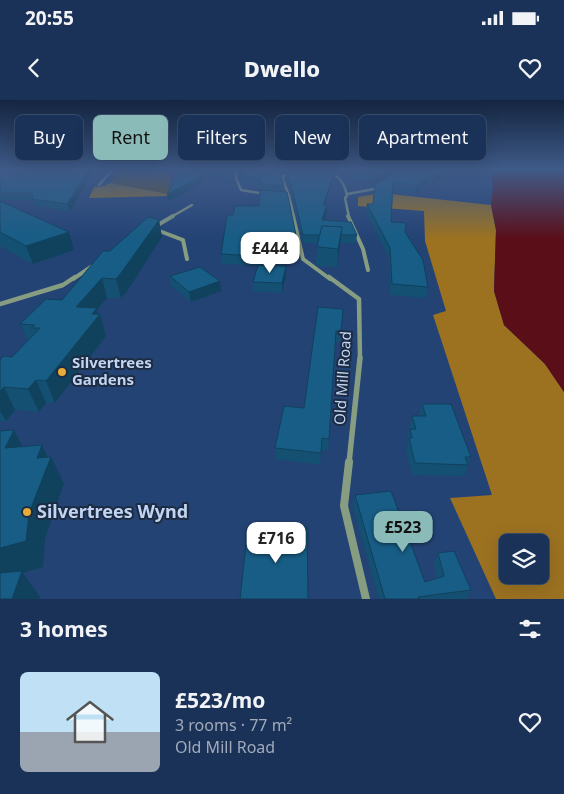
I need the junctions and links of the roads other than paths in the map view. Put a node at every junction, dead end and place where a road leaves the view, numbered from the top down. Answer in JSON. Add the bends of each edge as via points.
{"nodes":[{"id":1,"x":249,"y":192,"type":"edge"},
{"id":2,"x":288,"y":192,"type":"edge"},
{"id":3,"x":367,"y":192,"type":"edge"},
{"id":4,"x":347,"y":194,"type":"joint"},
{"id":5,"x":289,"y":196,"type":"junction"},
{"id":6,"x":192,"y":205,"type":"dead end"},
{"id":7,"x":187,"y":259,"type":"dead end"},
{"id":8,"x":97,"y":263,"type":"edge"},
{"id":9,"x":368,"y":270,"type":"dead end"},
{"id":10,"x":0,"y":304,"type":"edge"},
{"id":11,"x":366,"y":599,"type":"edge"}],
"edges":[{"from":1,"to":5,"type":"street"},
{"from":2,"to":5,"type":"street"},
{"from":3,"to":4,"type":"street"},
{"from":4,"to":9,"type":"street","via":[[346,211]]},
{"from":5,"to":11,"type":"street","name":"Old Mill Road","via":[[303,259],[359,300],[360,346],[344,506]]},
{"from":6,"to":7,"type":"street","via":[[151,229],[182,240]]},
{"from":8,"to":10,"type":"street","via":[[63,285]]}]}
